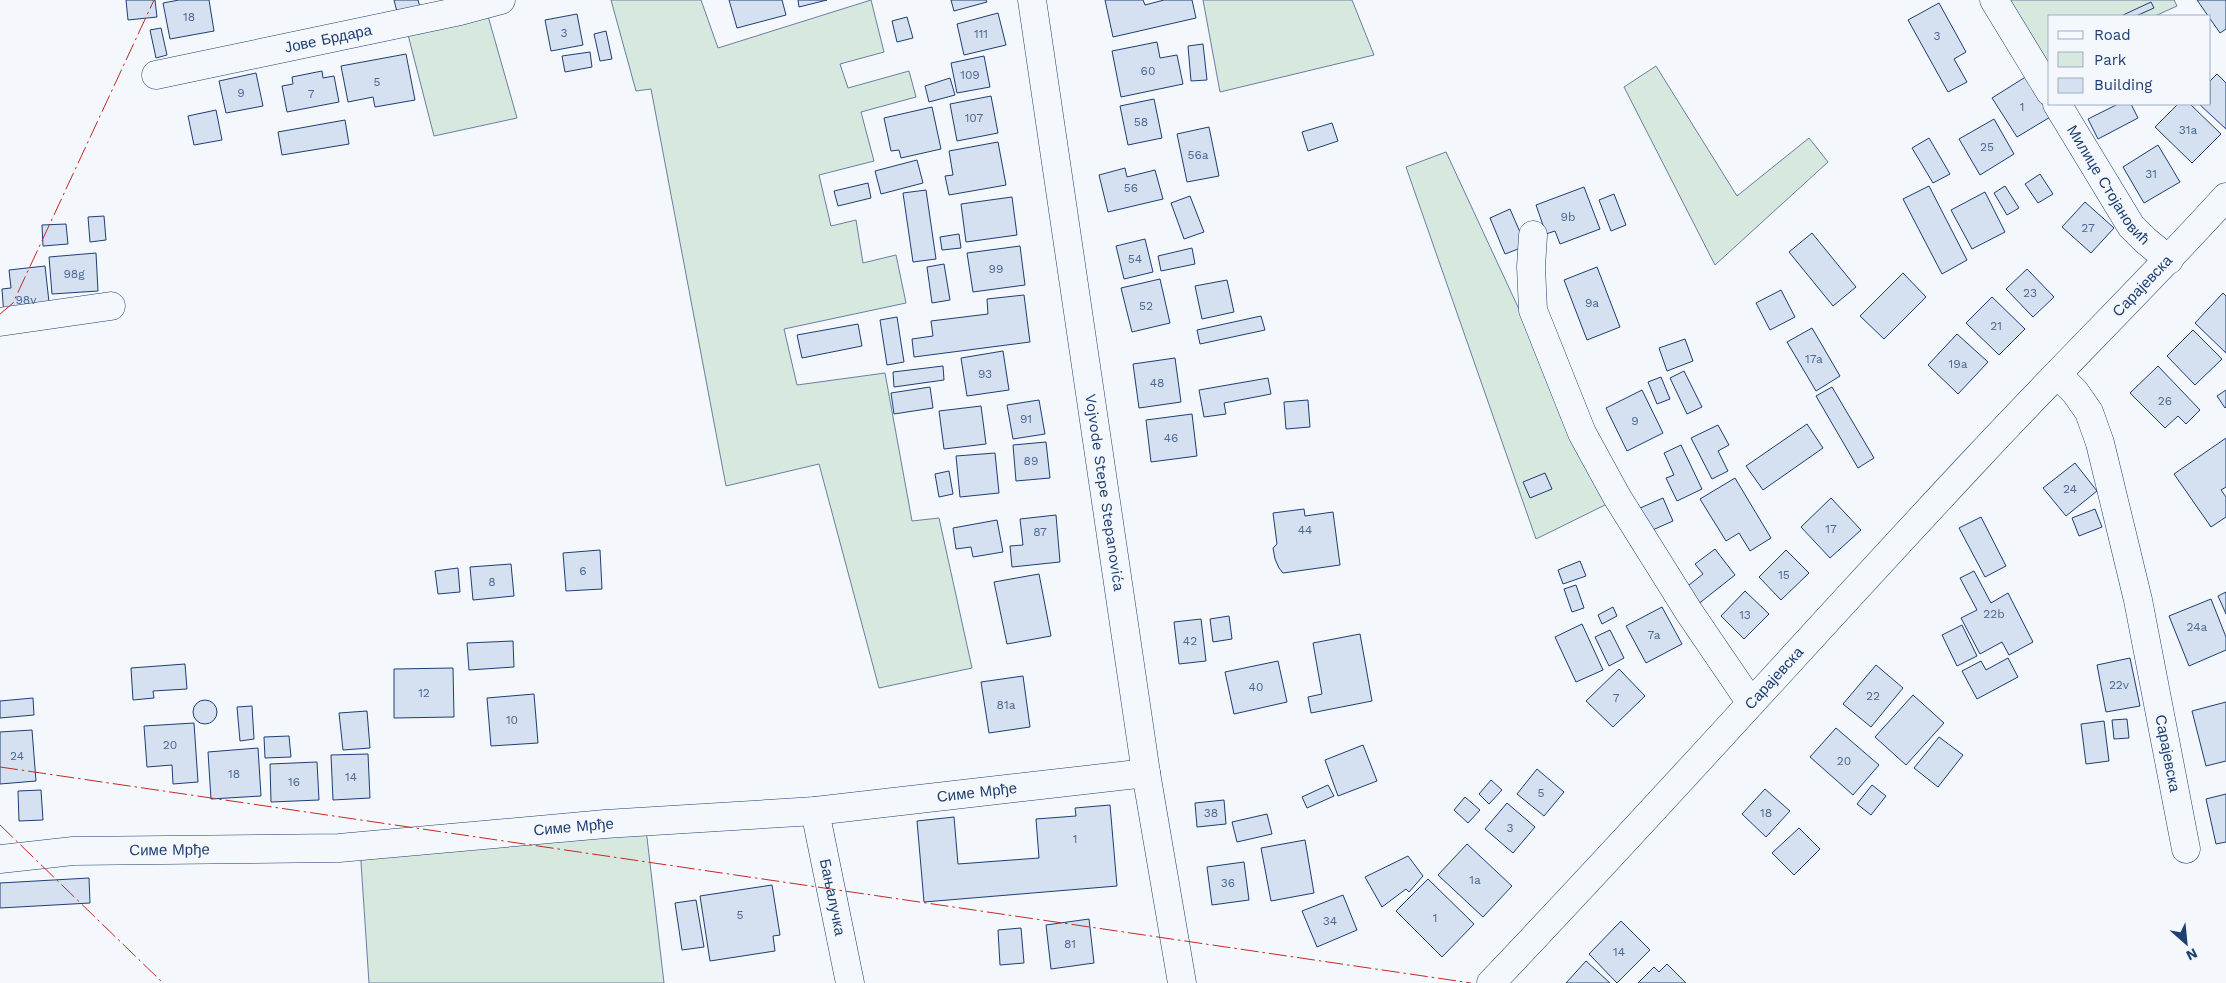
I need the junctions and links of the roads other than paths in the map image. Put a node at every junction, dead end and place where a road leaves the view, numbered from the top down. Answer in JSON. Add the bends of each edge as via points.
{"nodes":[{"id":1,"x":501,"y":0,"type":"edge"},
{"id":2,"x":1032,"y":0,"type":"edge"},
{"id":3,"x":1994,"y":0,"type":"edge"},
{"id":4,"x":156,"y":75,"type":"dead end"},
{"id":5,"x":2048,"y":89,"type":"edge"},
{"id":6,"x":2058,"y":105,"type":"edge"},
{"id":7,"x":2226,"y":197,"type":"edge"},
{"id":8,"x":1533,"y":235,"type":"dead end"},
{"id":9,"x":2169,"y":260,"type":"junction"},
{"id":10,"x":111,"y":306,"type":"dead end"},
{"id":11,"x":0,"y":322,"type":"edge"},
{"id":12,"x":2058,"y":375,"type":"junction"},
{"id":13,"x":1752,"y":703,"type":"junction"},
{"id":14,"x":1146,"y":772,"type":"junction"},
{"id":15,"x":815,"y":811,"type":"junction"},
{"id":16,"x":2186,"y":849,"type":"dead end"},
{"id":17,"x":0,"y":859,"type":"edge"},
{"id":18,"x":850,"y":983,"type":"edge"},
{"id":19,"x":1182,"y":983,"type":"edge"},
{"id":20,"x":1492,"y":983,"type":"edge"}],
"edges":[{"from":1,"to":4,"type":"street","name":"Јове Брдара"},
{"from":2,"to":14,"type":"street","name":"Vojvode Stepe Stepanovića"},
{"from":3,"to":5,"type":"street"},
{"from":6,"to":9,"type":"street","name":"Милице Стојановић","via":[[2131,226]]},
{"from":7,"to":9,"type":"street","name":"Сарајевска"},
{"from":8,"to":13,"type":"street","via":[[1533,310],[1582,433],[1684,603]]},
{"from":9,"to":12,"type":"street","name":"Сарајевска"},
{"from":10,"to":11,"type":"street"},
{"from":12,"to":13,"type":"street","name":"Сарајевска"},
{"from":12,"to":16,"type":"street","name":"Сарајевска","via":[[2089,412],[2100,443],[2138,600]]},
{"from":13,"to":20,"type":"street","name":"Сарајевска"},
{"from":14,"to":15,"type":"street","name":"Симе Мрђе"},
{"from":14,"to":19,"type":"street","name":"Vojvode Stepe Stepanovića"},
{"from":15,"to":17,"type":"street","name":"Симе Мрђе","via":[[605,824],[339,848],[73,852]]},
{"from":15,"to":18,"type":"street","name":"Бањалучка"}]}
